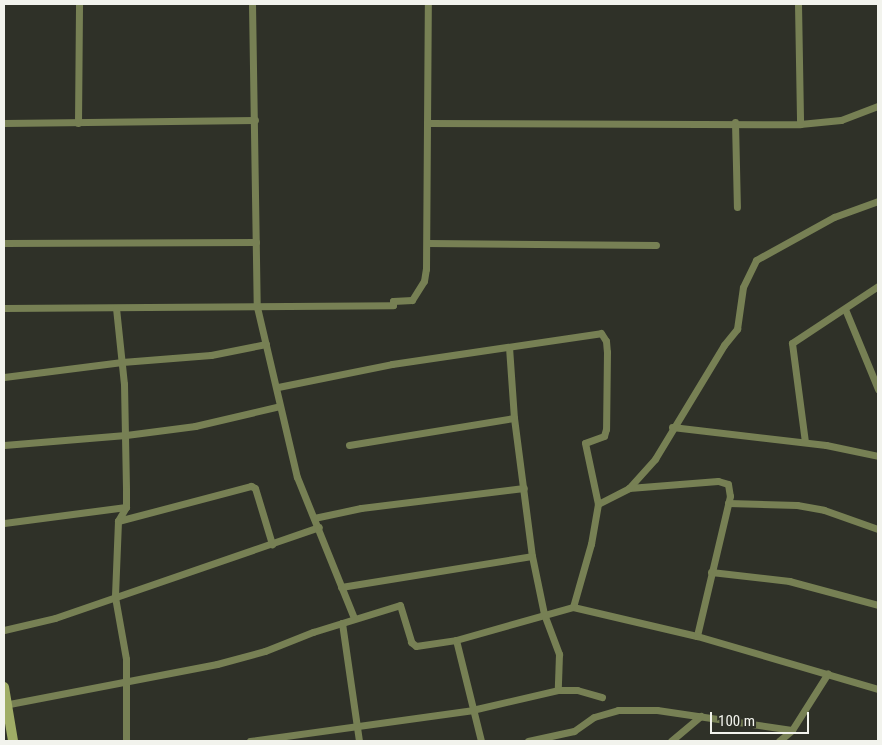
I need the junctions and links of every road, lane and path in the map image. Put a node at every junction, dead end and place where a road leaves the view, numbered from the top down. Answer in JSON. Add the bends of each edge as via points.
{"nodes":[{"id":1,"x":79,"y":4,"type":"edge"},
{"id":2,"x":252,"y":4,"type":"edge"},
{"id":3,"x":428,"y":4,"type":"edge"},
{"id":4,"x":798,"y":4,"type":"edge"},
{"id":5,"x":878,"y":106,"type":"edge"},
{"id":6,"x":255,"y":120,"type":"junction"},
{"id":7,"x":735,"y":122,"type":"junction"},
{"id":8,"x":4,"y":123,"type":"edge"},
{"id":9,"x":78,"y":123,"type":"junction"},
{"id":10,"x":427,"y":123,"type":"junction"},
{"id":11,"x":800,"y":124,"type":"junction"},
{"id":12,"x":878,"y":201,"type":"edge"},
{"id":13,"x":738,"y":207,"type":"dead end"},
{"id":14,"x":256,"y":242,"type":"junction"},
{"id":15,"x":4,"y":243,"type":"edge"},
{"id":16,"x":427,"y":243,"type":"junction"},
{"id":17,"x":656,"y":245,"type":"dead end"},
{"id":18,"x":878,"y":286,"type":"edge"},
{"id":19,"x":257,"y":307,"type":"junction"},
{"id":20,"x":4,"y":308,"type":"edge"},
{"id":21,"x":116,"y":308,"type":"junction"},
{"id":22,"x":845,"y":309,"type":"junction"},
{"id":23,"x":266,"y":344,"type":"junction"},
{"id":24,"x":509,"y":347,"type":"junction"},
{"id":25,"x":122,"y":362,"type":"junction"},
{"id":26,"x":4,"y":377,"type":"edge"},
{"id":27,"x":278,"y":387,"type":"junction"},
{"id":28,"x":878,"y":389,"type":"edge"},
{"id":29,"x":280,"y":406,"type":"junction"},
{"id":30,"x":514,"y":418,"type":"junction"},
{"id":31,"x":672,"y":427,"type":"junction"},
{"id":32,"x":126,"y":436,"type":"junction"},
{"id":33,"x":805,"y":442,"type":"junction"},
{"id":34,"x":4,"y":445,"type":"edge"},
{"id":35,"x":349,"y":445,"type":"dead end"},
{"id":36,"x":878,"y":456,"type":"edge"},
{"id":37,"x":524,"y":488,"type":"junction"},
{"id":38,"x":629,"y":488,"type":"junction"},
{"id":39,"x":728,"y":503,"type":"junction"},
{"id":40,"x":598,"y":504,"type":"junction"},
{"id":41,"x":126,"y":507,"type":"junction"},
{"id":42,"x":314,"y":518,"type":"junction"},
{"id":43,"x":118,"y":521,"type":"junction"},
{"id":44,"x":4,"y":523,"type":"edge"},
{"id":45,"x":319,"y":527,"type":"junction"},
{"id":46,"x":878,"y":529,"type":"edge"},
{"id":47,"x":272,"y":544,"type":"junction"},
{"id":48,"x":532,"y":556,"type":"junction"},
{"id":49,"x":711,"y":572,"type":"junction"},
{"id":50,"x":342,"y":587,"type":"junction"},
{"id":51,"x":115,"y":596,"type":"junction"},
{"id":52,"x":878,"y":605,"type":"edge"},
{"id":53,"x":573,"y":606,"type":"junction"},
{"id":54,"x":544,"y":614,"type":"junction"},
{"id":55,"x":354,"y":618,"type":"junction"},
{"id":56,"x":342,"y":623,"type":"junction"},
{"id":57,"x":4,"y":630,"type":"edge"},
{"id":58,"x":697,"y":636,"type":"junction"},
{"id":59,"x":456,"y":640,"type":"junction"},
{"id":60,"x":828,"y":673,"type":"junction"},
{"id":61,"x":126,"y":684,"type":"junction"},
{"id":62,"x":4,"y":687,"type":"edge"},
{"id":63,"x":878,"y":689,"type":"edge"},
{"id":64,"x":558,"y":690,"type":"junction"},
{"id":65,"x":602,"y":697,"type":"dead end"},
{"id":66,"x":6,"y":704,"type":"edge"},
{"id":67,"x":472,"y":710,"type":"junction"},
{"id":68,"x":701,"y":716,"type":"junction"},
{"id":69,"x":359,"y":727,"type":"junction"},
{"id":70,"x":792,"y":730,"type":"junction"},
{"id":71,"x":13,"y":741,"type":"edge"},
{"id":72,"x":126,"y":741,"type":"edge"},
{"id":73,"x":250,"y":741,"type":"edge"},
{"id":74,"x":359,"y":741,"type":"edge"},
{"id":75,"x":481,"y":741,"type":"edge"},
{"id":76,"x":528,"y":741,"type":"edge"},
{"id":77,"x":670,"y":741,"type":"edge"},
{"id":78,"x":779,"y":741,"type":"edge"}],
"edges":[{"from":1,"to":9,"type":"street"},
{"from":2,"to":6,"type":"street"},
{"from":3,"to":10,"type":"street"},
{"from":4,"to":11,"type":"street"},
{"from":5,"to":11,"type":"street","via":[[841,120]]},
{"from":6,"to":9,"type":"street"},
{"from":6,"to":14,"type":"street"},
{"from":7,"to":10,"type":"street"},
{"from":7,"to":11,"type":"street"},
{"from":7,"to":13,"type":"street"},
{"from":8,"to":9,"type":"street"},
{"from":10,"to":16,"type":"street"},
{"from":12,"to":31,"type":"street","via":[[834,217],[756,260],[743,287],[737,329]]},
{"from":14,"to":15,"type":"street"},
{"from":14,"to":19,"type":"street"},
{"from":16,"to":17,"type":"street"},
{"from":16,"to":19,"type":"street","via":[[424,281],[412,300],[393,301],[393,305]]},
{"from":18,"to":22,"type":"street"},
{"from":19,"to":21,"type":"street"},
{"from":19,"to":23,"type":"street"},
{"from":20,"to":21,"type":"street"},
{"from":21,"to":25,"type":"street"},
{"from":22,"to":28,"type":"street"},
{"from":22,"to":33,"type":"street","via":[[790,348],[797,374]]},
{"from":23,"to":25,"type":"street","via":[[211,355]]},
{"from":23,"to":27,"type":"street"},
{"from":24,"to":27,"type":"street","via":[[392,364]]},
{"from":24,"to":30,"type":"street"},
{"from":24,"to":40,"type":"street","via":[[601,333],[606,341],[606,429],[604,436],[585,443]]},
{"from":25,"to":26,"type":"street"},
{"from":25,"to":32,"type":"street"},
{"from":27,"to":29,"type":"street"},
{"from":29,"to":32,"type":"street","via":[[234,419]]},
{"from":29,"to":42,"type":"street","via":[[297,477]]},
{"from":30,"to":35,"type":"street"},
{"from":30,"to":37,"type":"street"},
{"from":31,"to":33,"type":"street"},
{"from":31,"to":38,"type":"street","via":[[655,459]]},
{"from":32,"to":34,"type":"street"},
{"from":32,"to":41,"type":"street"},
{"from":33,"to":36,"type":"street"},
{"from":37,"to":42,"type":"street","via":[[388,504]]},
{"from":37,"to":48,"type":"street"},
{"from":38,"to":39,"type":"street","via":[[718,481],[728,484]]},
{"from":38,"to":40,"type":"street"},
{"from":39,"to":46,"type":"street","via":[[797,505],[824,510]]},
{"from":39,"to":49,"type":"street"},
{"from":40,"to":53,"type":"street","via":[[591,544]]},
{"from":41,"to":43,"type":"street"},
{"from":41,"to":44,"type":"street"},
{"from":42,"to":45,"type":"street"},
{"from":43,"to":47,"type":"street","via":[[251,486],[255,488]]},
{"from":43,"to":51,"type":"street"},
{"from":45,"to":47,"type":"street"},
{"from":45,"to":50,"type":"street"},
{"from":47,"to":51,"type":"street"},
{"from":48,"to":50,"type":"street"},
{"from":48,"to":54,"type":"street"},
{"from":49,"to":52,"type":"street","via":[[789,581]]},
{"from":49,"to":58,"type":"street"},
{"from":50,"to":55,"type":"street"},
{"from":51,"to":57,"type":"street","via":[[55,618]]},
{"from":51,"to":61,"type":"street","via":[[126,659]]},
{"from":53,"to":54,"type":"street"},
{"from":53,"to":58,"type":"street"},
{"from":54,"to":59,"type":"street"},
{"from":54,"to":64,"type":"street","via":[[559,654]]},
{"from":55,"to":56,"type":"street"},
{"from":55,"to":59,"type":"street","via":[[400,605],[411,642],[416,646]]},
{"from":56,"to":61,"type":"street","via":[[265,652]]},
{"from":56,"to":69,"type":"street"},
{"from":58,"to":60,"type":"street"},
{"from":59,"to":67,"type":"street"},
{"from":60,"to":63,"type":"street"},
{"from":60,"to":70,"type":"street"},
{"from":61,"to":66,"type":"street"},
{"from":61,"to":72,"type":"street"},
{"from":62,"to":66,"type":"street"},
{"from":64,"to":65,"type":"street","via":[[577,690]]},
{"from":64,"to":67,"type":"street"},
{"from":66,"to":71,"type":"street"},
{"from":67,"to":69,"type":"street"},
{"from":67,"to":75,"type":"street"},
{"from":68,"to":70,"type":"street"},
{"from":68,"to":76,"type":"street","via":[[657,710],[618,710],[594,717],[574,731]]},
{"from":68,"to":77,"type":"street"},
{"from":69,"to":73,"type":"street"},
{"from":69,"to":74,"type":"street"},
{"from":70,"to":78,"type":"street"}]}
